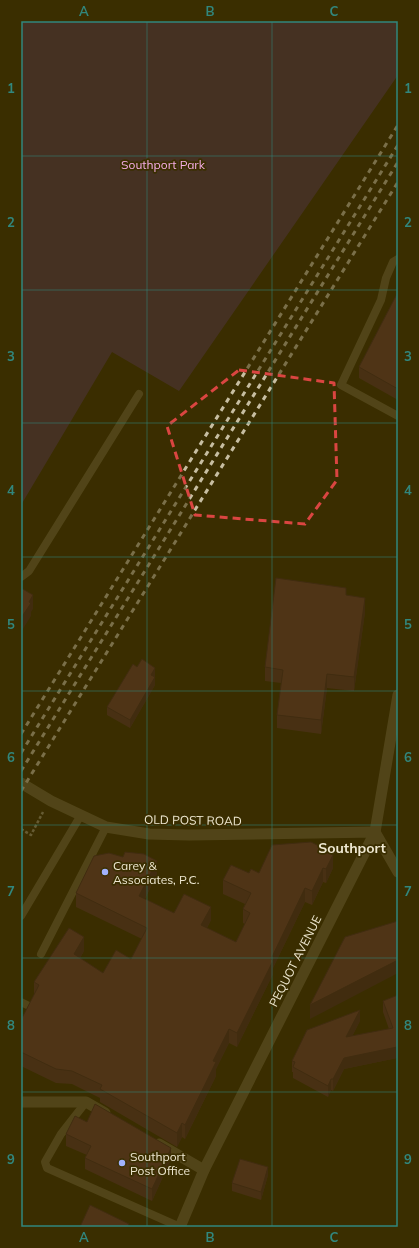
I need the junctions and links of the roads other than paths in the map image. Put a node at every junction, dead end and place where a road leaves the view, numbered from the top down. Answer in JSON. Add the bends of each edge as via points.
{"nodes":[{"id":1,"x":398,"y":258,"type":"edge"},
{"id":2,"x":138,"y":394,"type":"dead end"},
{"id":3,"x":398,"y":416,"type":"edge"},
{"id":4,"x":21,"y":577,"type":"edge"},
{"id":5,"x":398,"y":695,"type":"edge"},
{"id":6,"x":21,"y":783,"type":"edge"},
{"id":7,"x":81,"y":815,"type":"junction"},
{"id":8,"x":106,"y":827,"type":"junction"},
{"id":9,"x":375,"y":832,"type":"junction"},
{"id":10,"x":398,"y":872,"type":"edge"},
{"id":11,"x":21,"y":916,"type":"edge"},
{"id":12,"x":41,"y":954,"type":"dead end"},
{"id":13,"x":21,"y":1002,"type":"edge"},
{"id":14,"x":29,"y":1006,"type":"edge"},
{"id":15,"x":21,"y":1102,"type":"edge"},
{"id":16,"x":86,"y":1102,"type":"junction"},
{"id":17,"x":114,"y":1118,"type":"edge"},
{"id":18,"x":148,"y":1138,"type":"edge"},
{"id":19,"x":204,"y":1170,"type":"junction"},
{"id":20,"x":180,"y":1227,"type":"edge"}],
"edges":[{"from":1,"to":3,"type":"lane","via":[[393,262],[381,300],[341,385]]},
{"from":2,"to":4,"type":"lane","via":[[29,571]]},
{"from":5,"to":9,"type":"street","name":"PEQUOT AVENUE"},
{"from":6,"to":7,"type":"street","name":"OLD POST ROAD","via":[[50,801]]},
{"from":7,"to":8,"type":"street","name":"OLD POST ROAD"},
{"from":7,"to":11,"type":"lane"},
{"from":8,"to":9,"type":"street","name":"OLD POST ROAD","via":[[149,834],[189,835]]},
{"from":8,"to":12,"type":"lane"},
{"from":9,"to":10,"type":"street"},
{"from":9,"to":19,"type":"street","name":"PEQUOT AVENUE"},
{"from":13,"to":14,"type":"lane"},
{"from":15,"to":16,"type":"street"},
{"from":16,"to":17,"type":"street"},
{"from":16,"to":20,"type":"lane","via":[[61,1134],[44,1162],[47,1168]]},
{"from":18,"to":19,"type":"street"},
{"from":19,"to":20,"type":"street","name":"PEQUOT AVENUE"}]}
